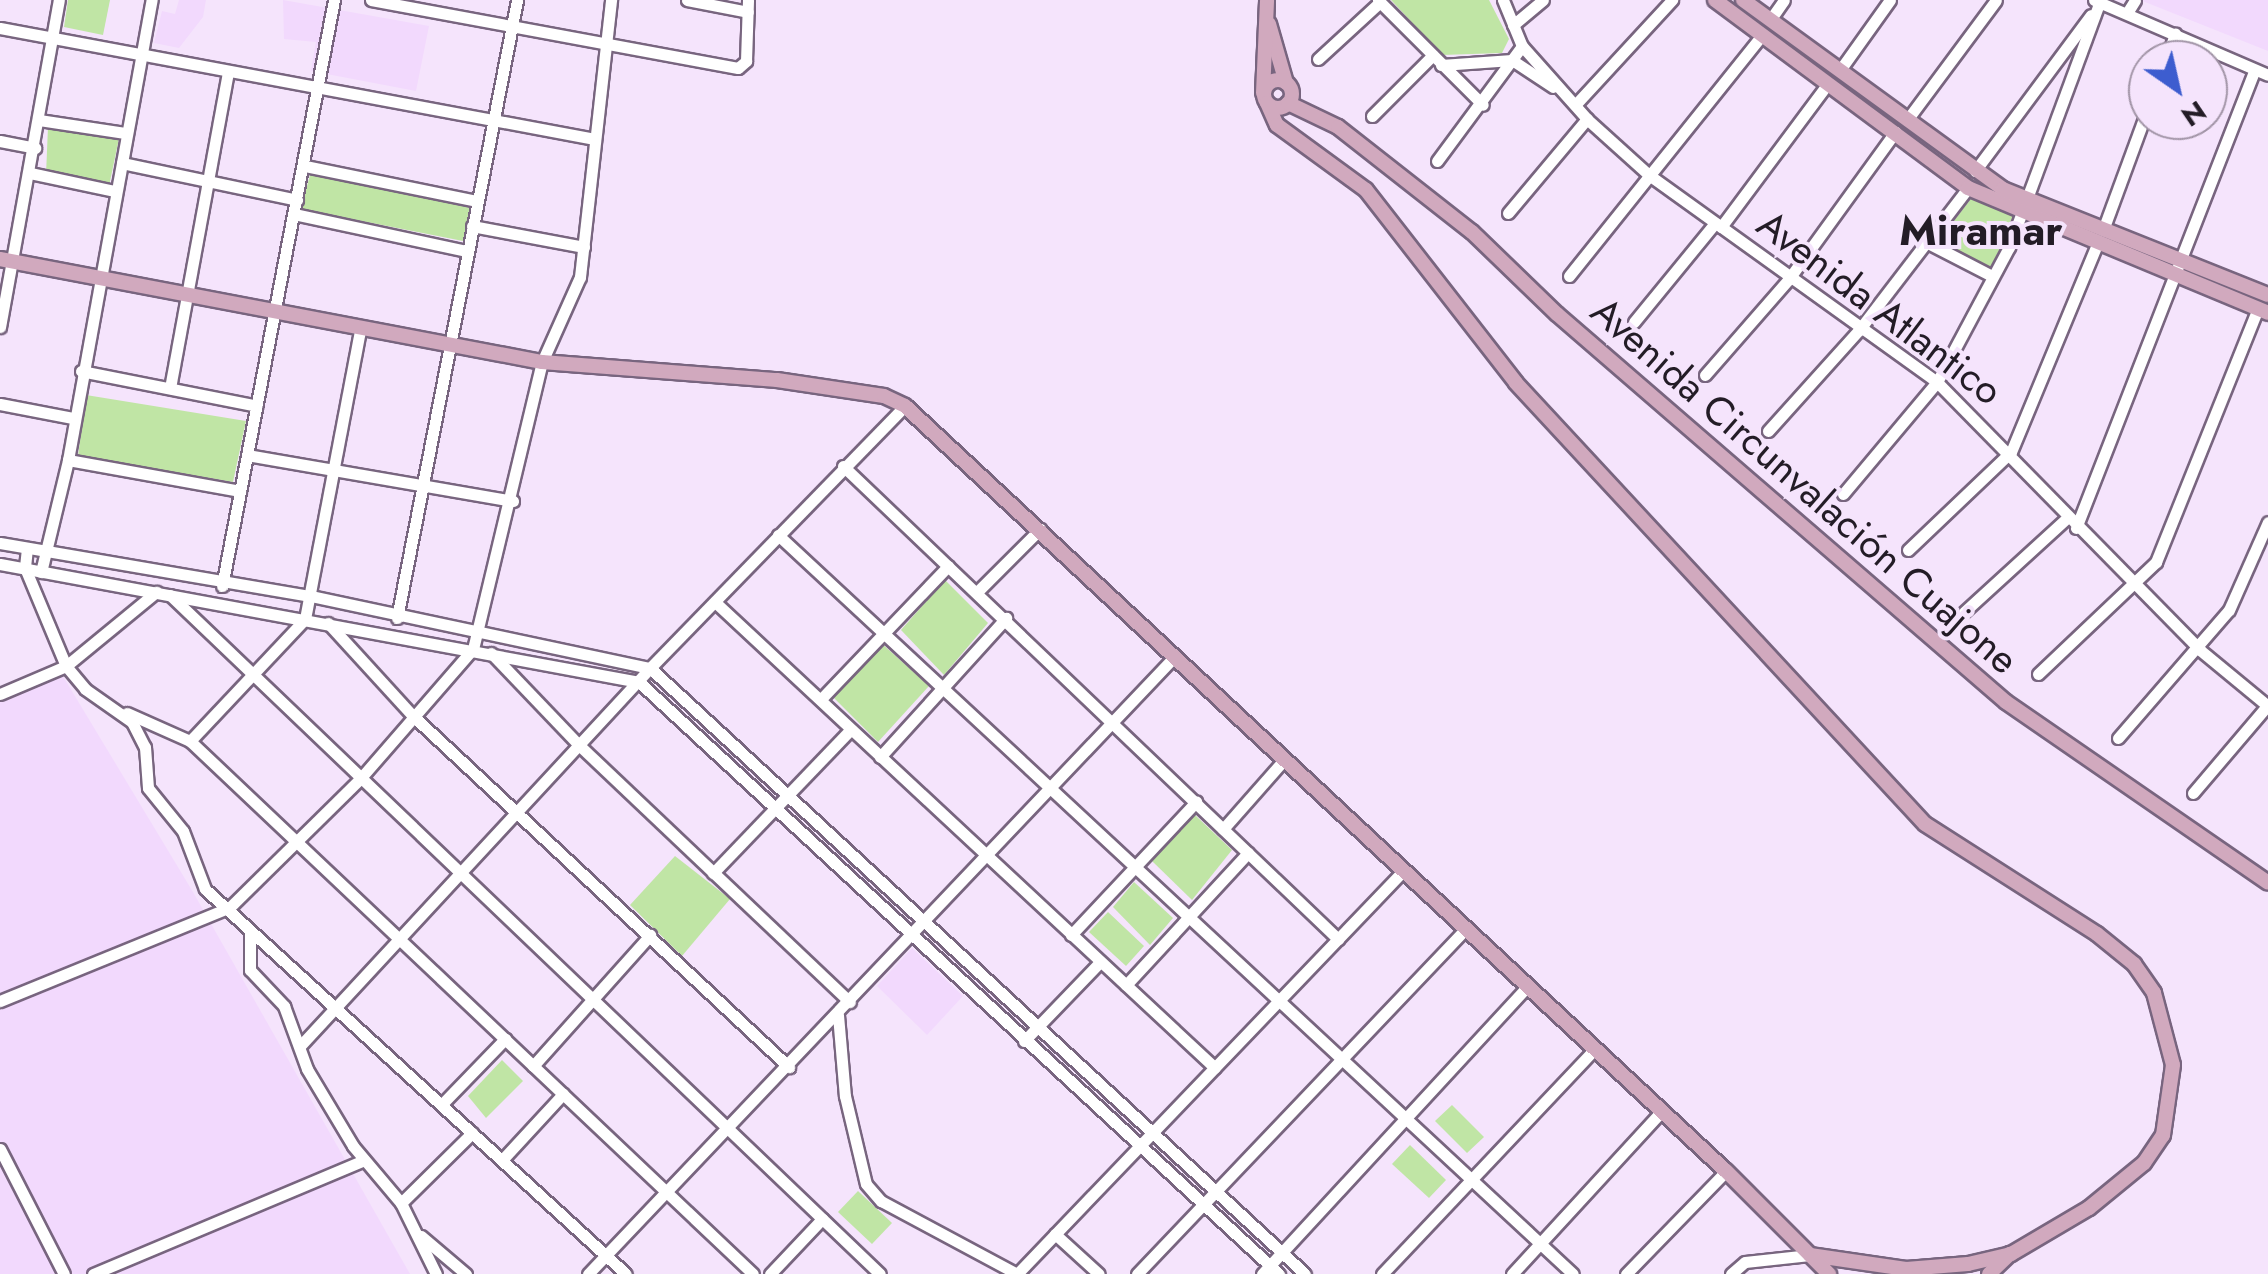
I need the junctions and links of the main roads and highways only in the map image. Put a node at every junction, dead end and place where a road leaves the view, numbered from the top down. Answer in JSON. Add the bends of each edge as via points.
{"nodes":[{"id":1,"x":1715,"y":0,"type":"edge"},
{"id":2,"x":1743,"y":0,"type":"edge"},
{"id":3,"x":1266,"y":7,"type":"edge"},
{"id":4,"x":1287,"y":95,"type":"junction"},
{"id":5,"x":1265,"y":98,"type":"junction"},
{"id":6,"x":1289,"y":134,"type":"junction"},
{"id":7,"x":2100,"y":237,"type":"junction"},
{"id":8,"x":7,"y":260,"type":"edge"},
{"id":9,"x":2267,"y":289,"type":"edge"},
{"id":10,"x":2263,"y":310,"type":"edge"},
{"id":11,"x":2268,"y":883,"type":"edge"},
{"id":12,"x":2011,"y":1254,"type":"junction"},
{"id":13,"x":1810,"y":1255,"type":"junction"},
{"id":14,"x":1829,"y":1274,"type":"edge"},
{"id":15,"x":1989,"y":1274,"type":"edge"}],
"edges":[{"from":1,"to":7,"type":"main road","via":[[1968,188],[2021,214]]},
{"from":2,"to":7,"type":"main road","via":[[1975,170]]},
{"from":3,"to":4,"type":"main road"},
{"from":3,"to":5,"type":"main road"},
{"from":4,"to":5,"type":"main road","name":"Avenida Circunvalación Cuajone"},
{"from":4,"to":5,"type":"main road","via":[[1268,84]]},
{"from":4,"to":6,"type":"main road"},
{"from":4,"to":11,"type":"main road","name":"Avenida Circunvalación Cuajone","via":[[1472,232],[1557,314],[2006,702]]},
{"from":5,"to":6,"type":"main road"},
{"from":6,"to":12,"type":"main road","via":[[1366,190],[1516,383],[1926,824],[2097,934],[2144,977],[2169,1031],[2173,1065],[2164,1135],[2144,1163],[2089,1208]]},
{"from":7,"to":9,"type":"main road"},
{"from":7,"to":10,"type":"main road"},
{"from":8,"to":13,"type":"main road","via":[[542,362],[777,380],[884,396],[905,406]]},
{"from":12,"to":13,"type":"main road","via":[[1906,1269]]},
{"from":12,"to":15,"type":"main road"},
{"from":13,"to":14,"type":"main road"}]}
